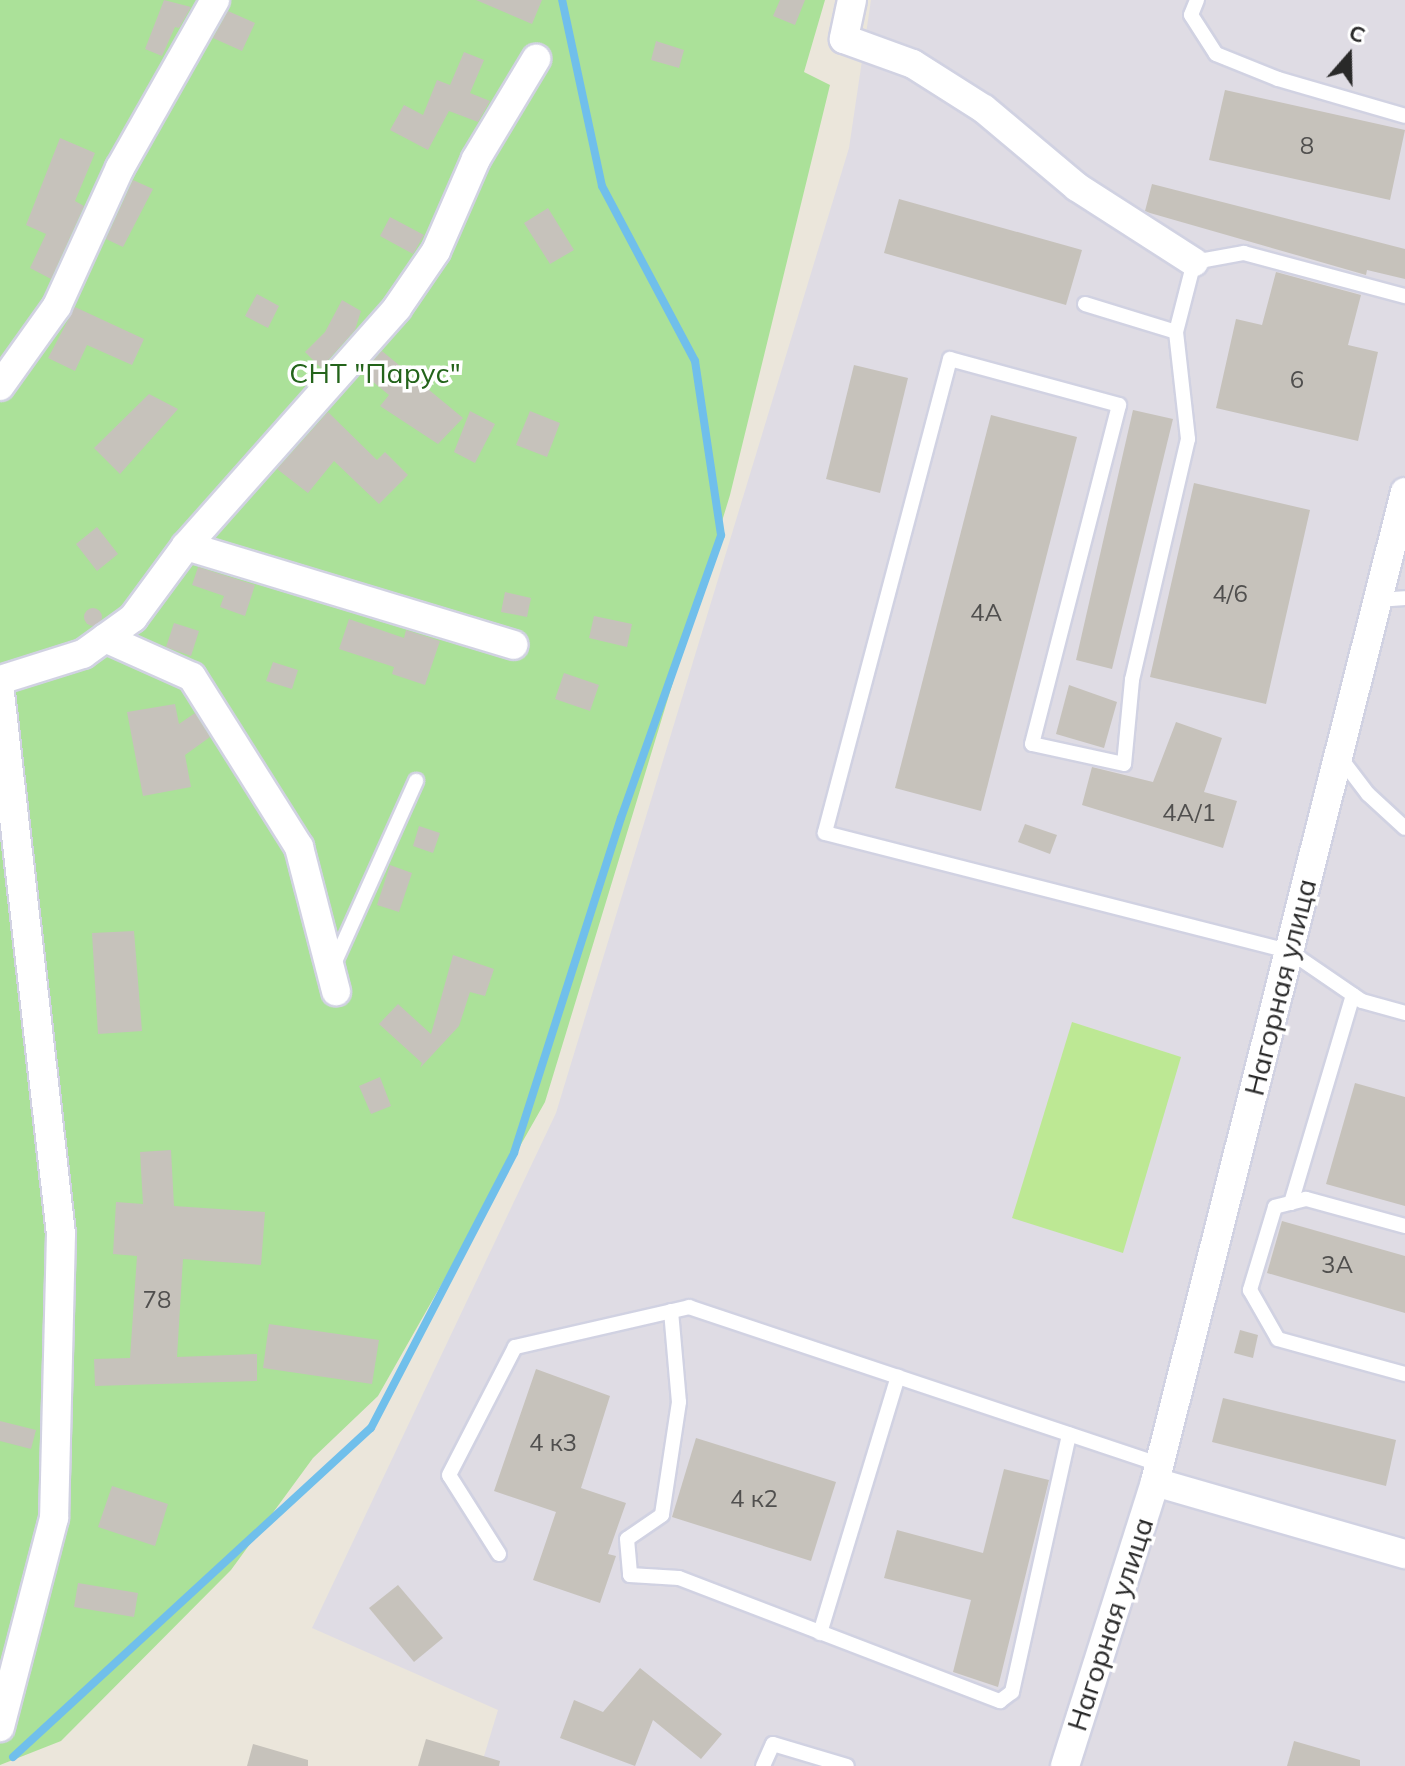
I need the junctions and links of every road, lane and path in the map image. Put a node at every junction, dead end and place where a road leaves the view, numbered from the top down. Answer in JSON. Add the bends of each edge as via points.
{"nodes":[{"id":1,"x":215,"y":0,"type":"edge"},
{"id":2,"x":852,"y":0,"type":"edge"},
{"id":3,"x":1197,"y":0,"type":"edge"},
{"id":4,"x":536,"y":59,"type":"dead end"},
{"id":5,"x":1405,"y":116,"type":"edge"},
{"id":6,"x":1194,"y":262,"type":"junction"},
{"id":7,"x":1405,"y":296,"type":"edge"},
{"id":8,"x":1085,"y":304,"type":"dead end"},
{"id":9,"x":1176,"y":332,"type":"junction"},
{"id":10,"x":0,"y":386,"type":"edge"},
{"id":11,"x":1405,"y":492,"type":"edge"},
{"id":12,"x":186,"y":546,"type":"junction"},
{"id":13,"x":1391,"y":599,"type":"edge"},
{"id":14,"x":105,"y":638,"type":"junction"},
{"id":15,"x":513,"y":645,"type":"dead end"},
{"id":16,"x":0,"y":680,"type":"edge"},
{"id":17,"x":0,"y":693,"type":"edge"},
{"id":18,"x":1338,"y":756,"type":"junction"},
{"id":19,"x":416,"y":781,"type":"dead end"},
{"id":20,"x":1405,"y":828,"type":"edge"},
{"id":21,"x":10,"y":865,"type":"edge"},
{"id":22,"x":1289,"y":951,"type":"junction"},
{"id":23,"x":334,"y":981,"type":"joint"},
{"id":24,"x":1353,"y":995,"type":"junction"},
{"id":25,"x":1405,"y":1013,"type":"edge"},
{"id":26,"x":1291,"y":1203,"type":"junction"},
{"id":27,"x":1405,"y":1226,"type":"edge"},
{"id":28,"x":671,"y":1311,"type":"junction"},
{"id":29,"x":1405,"y":1374,"type":"edge"},
{"id":30,"x":898,"y":1377,"type":"junction"},
{"id":31,"x":1069,"y":1434,"type":"junction"},
{"id":32,"x":1158,"y":1473,"type":"junction"},
{"id":33,"x":499,"y":1554,"type":"dead end"},
{"id":34,"x":1405,"y":1554,"type":"edge"},
{"id":35,"x":820,"y":1633,"type":"junction"},
{"id":36,"x":7,"y":1689,"type":"edge"},
{"id":37,"x":0,"y":1727,"type":"edge"},
{"id":38,"x":763,"y":1766,"type":"edge"},
{"id":39,"x":847,"y":1766,"type":"edge"},
{"id":40,"x":1065,"y":1766,"type":"edge"}],
"edges":[{"from":1,"to":10,"type":"street","via":[[120,168],[57,306]]},
{"from":2,"to":6,"type":"street","via":[[844,39],[913,64],[984,109],[1077,187]]},
{"from":3,"to":5,"type":"lane","via":[[1191,15],[1216,54],[1278,79]]},
{"from":4,"to":12,"type":"street","via":[[476,159],[436,251],[397,308]]},
{"from":6,"to":7,"type":"lane","via":[[1244,253]]},
{"from":6,"to":9,"type":"lane"},
{"from":8,"to":9,"type":"lane"},
{"from":9,"to":22,"type":"lane","via":[[1188,439],[1132,680],[1124,764],[1032,744],[1119,405],[950,359],[825,833]]},
{"from":11,"to":13,"type":"street","name":"Нагорная улица"},
{"from":12,"to":14,"type":"street","via":[[133,618]]},
{"from":12,"to":15,"type":"street"},
{"from":13,"to":18,"type":"street","name":"Нагорная улица"},
{"from":14,"to":16,"type":"street","via":[[83,654]]},
{"from":14,"to":23,"type":"street","via":[[192,677],[299,847]]},
{"from":17,"to":21,"type":"street"},
{"from":18,"to":20,"type":"lane"},
{"from":18,"to":22,"type":"street","name":"Нагорная улица"},
{"from":19,"to":23,"type":"lane"},
{"from":21,"to":36,"type":"street","via":[[61,1234],[54,1518]]},
{"from":22,"to":24,"type":"lane"},
{"from":22,"to":32,"type":"street","name":"Нагорная улица"},
{"from":24,"to":25,"type":"lane"},
{"from":24,"to":26,"type":"lane"},
{"from":26,"to":27,"type":"lane","via":[[1306,1199]]},
{"from":26,"to":29,"type":"lane","via":[[1275,1207],[1250,1290],[1278,1339]]},
{"from":28,"to":30,"type":"lane","via":[[689,1307]]},
{"from":28,"to":33,"type":"lane","via":[[515,1347],[449,1475]]},
{"from":28,"to":35,"type":"lane","via":[[679,1402],[665,1500],[662,1515],[627,1539],[630,1575],[679,1578]]},
{"from":30,"to":31,"type":"lane"},
{"from":30,"to":35,"type":"lane"},
{"from":31,"to":32,"type":"lane"},
{"from":31,"to":35,"type":"lane","via":[[1012,1692],[1000,1701]]},
{"from":32,"to":34,"type":"street","name":"Нагорная улица"},
{"from":32,"to":40,"type":"street","name":"Нагорная улица"},
{"from":36,"to":37,"type":"street"},
{"from":38,"to":39,"type":"lane","via":[[773,1744]]}]}
